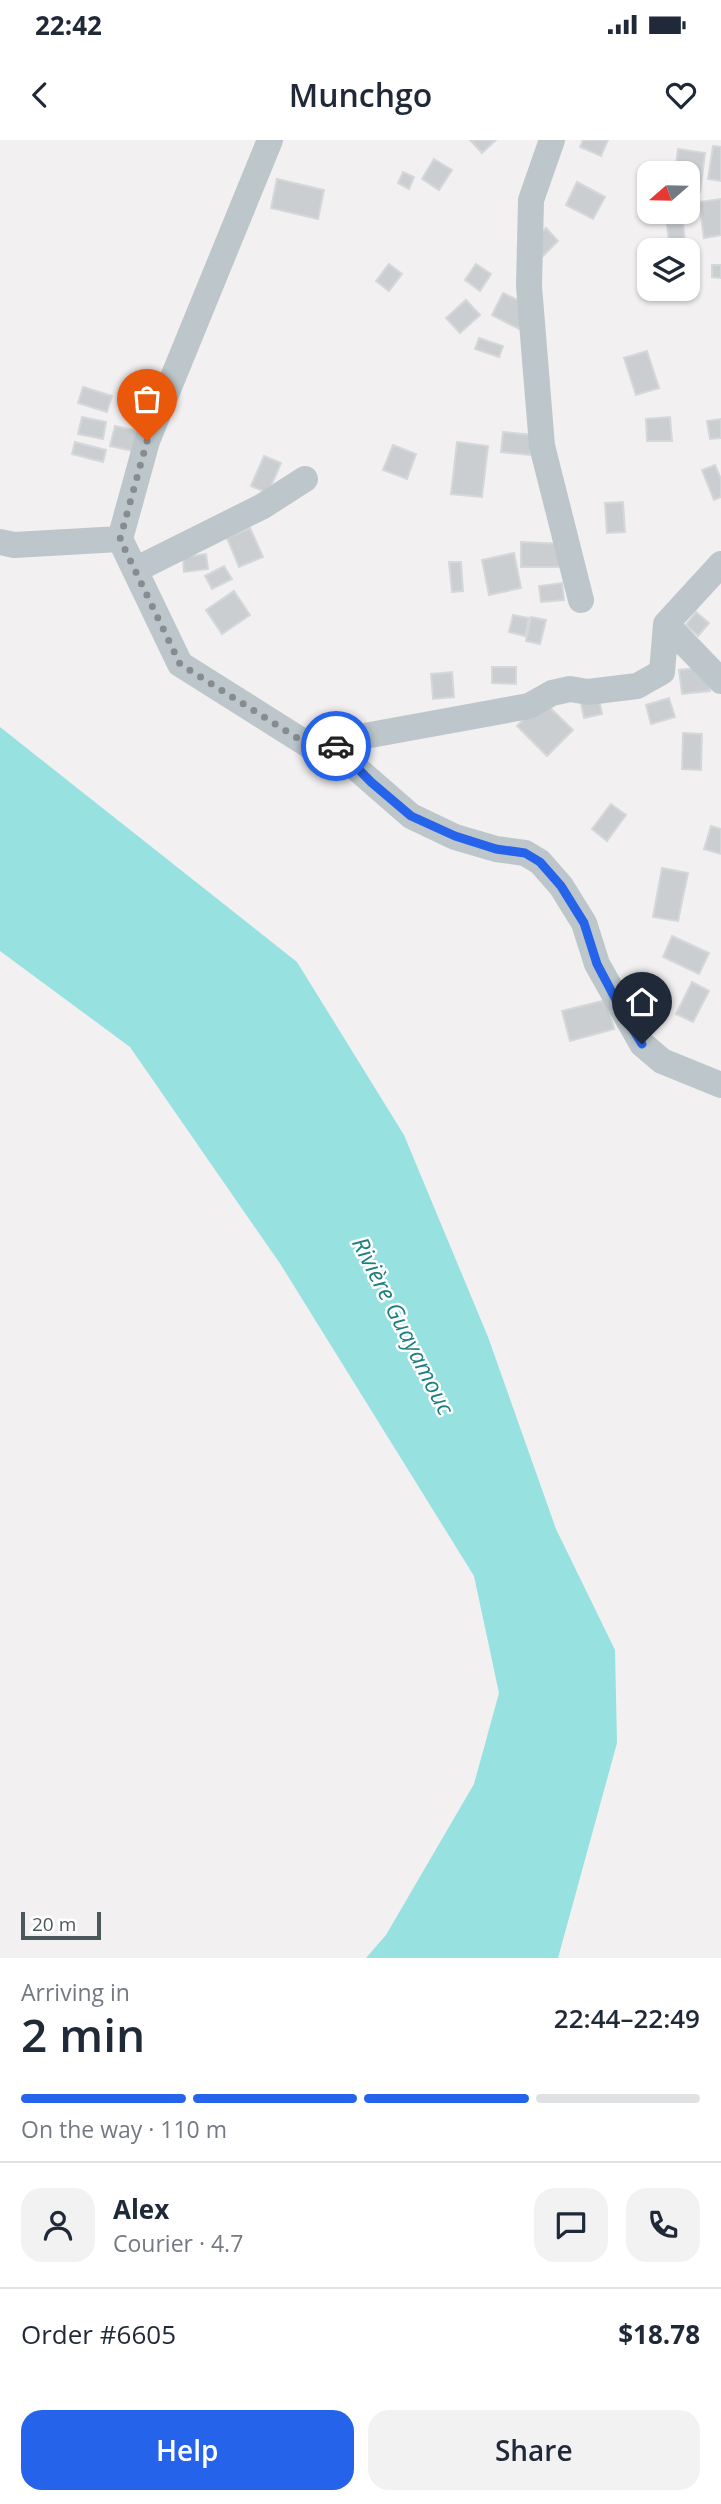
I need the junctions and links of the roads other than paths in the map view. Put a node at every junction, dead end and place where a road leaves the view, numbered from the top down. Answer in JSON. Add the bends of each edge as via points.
{"nodes":[{"id":1,"x":270,"y":140,"type":"edge"},
{"id":2,"x":552,"y":140,"type":"edge"},
{"id":3,"x":305,"y":479,"type":"dead end"},
{"id":4,"x":120,"y":539,"type":"junction"},
{"id":5,"x":0,"y":542,"type":"edge"},
{"id":6,"x":721,"y":564,"type":"edge"},
{"id":7,"x":135,"y":570,"type":"junction"},
{"id":8,"x":581,"y":600,"type":"dead end"},
{"id":9,"x":666,"y":624,"type":"junction"},
{"id":10,"x":721,"y":681,"type":"edge"},
{"id":11,"x":332,"y":742,"type":"junction"},
{"id":12,"x":721,"y":1085,"type":"edge"}],
"edges":[{"from":1,"to":4,"type":"street","via":[[147,441]]},
{"from":2,"to":8,"type":"street","via":[[531,200],[529,286],[542,446]]},
{"from":3,"to":7,"type":"street","via":[[263,506]]},
{"from":4,"to":5,"type":"street"},
{"from":4,"to":7,"type":"street"},
{"from":6,"to":9,"type":"street"},
{"from":7,"to":11,"type":"street","via":[[180,664],[310,746]]},
{"from":9,"to":10,"type":"street"},
{"from":9,"to":11,"type":"street","via":[[662,672],[638,686],[552,692],[530,706]]},
{"from":11,"to":12,"type":"street","via":[[411,816],[455,836],[525,853],[540,862],[584,923],[597,964],[642,1044],[662,1060]]}]}
